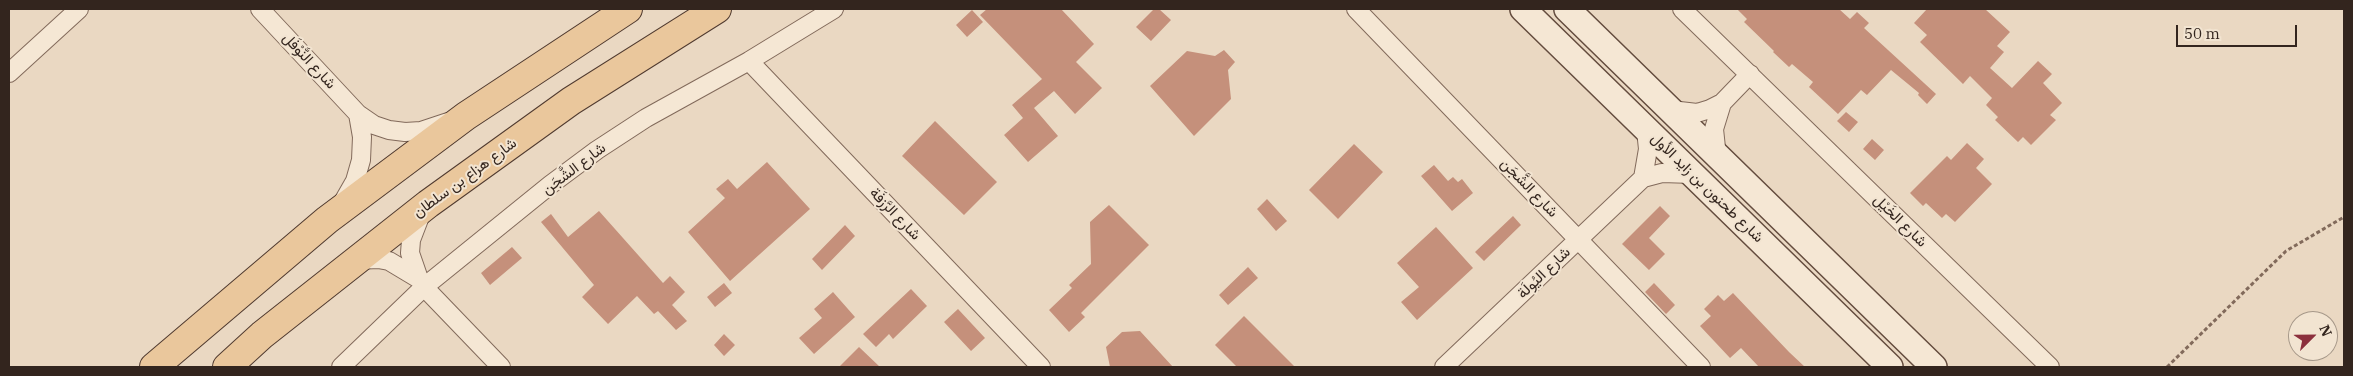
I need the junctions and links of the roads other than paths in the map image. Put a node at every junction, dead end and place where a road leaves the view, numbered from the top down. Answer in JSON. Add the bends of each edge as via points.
{"nodes":[{"id":1,"x":79,"y":9,"type":"edge"},
{"id":2,"x":260,"y":9,"type":"edge"},
{"id":3,"x":628,"y":9,"type":"edge"},
{"id":4,"x":717,"y":9,"type":"edge"},
{"id":5,"x":834,"y":9,"type":"edge"},
{"id":6,"x":1356,"y":9,"type":"edge"},
{"id":7,"x":1523,"y":9,"type":"edge"},
{"id":8,"x":1566,"y":9,"type":"edge"},
{"id":9,"x":1682,"y":9,"type":"edge"},
{"id":10,"x":749,"y":62,"type":"junction"},
{"id":11,"x":9,"y":73,"type":"edge"},
{"id":12,"x":1750,"y":74,"type":"junction"},
{"id":13,"x":1722,"y":103,"type":"junction"},
{"id":14,"x":1671,"y":110,"type":"junction"},
{"id":15,"x":358,"y":114,"type":"junction"},
{"id":16,"x":466,"y":116,"type":"junction"},
{"id":17,"x":1646,"y":130,"type":"junction"},
{"id":18,"x":1717,"y":157,"type":"junction"},
{"id":19,"x":1692,"y":174,"type":"junction"},
{"id":20,"x":1643,"y":178,"type":"junction"},
{"id":21,"x":428,"y":204,"type":"junction"},
{"id":22,"x":328,"y":220,"type":"junction"},
{"id":23,"x":1578,"y":240,"type":"junction"},
{"id":24,"x":355,"y":260,"type":"junction"},
{"id":25,"x":422,"y":283,"type":"junction"},
{"id":26,"x":154,"y":367,"type":"edge"},
{"id":27,"x":226,"y":367,"type":"edge"},
{"id":28,"x":341,"y":367,"type":"edge"},
{"id":29,"x":501,"y":367,"type":"edge"},
{"id":30,"x":1041,"y":367,"type":"edge"},
{"id":31,"x":1444,"y":367,"type":"edge"},
{"id":32,"x":1701,"y":367,"type":"edge"},
{"id":33,"x":1890,"y":367,"type":"edge"},
{"id":34,"x":1934,"y":367,"type":"edge"},
{"id":35,"x":2050,"y":367,"type":"edge"}],
"edges":[{"from":1,"to":11,"type":"street"},
{"from":2,"to":15,"type":"street","name":"شارع النَّوْفَل"},
{"from":3,"to":16,"type":"main road"},
{"from":4,"to":21,"type":"main road","name":"شارع هزاع بن سلطان","via":[[571,101]]},
{"from":5,"to":10,"type":"street","name":"شارع الشَّجَن"},
{"from":6,"to":23,"type":"street","name":"شارع الشَّجَن"},
{"from":7,"to":17,"type":"street","name":"شارع طحنون بن زايد الأول"},
{"from":8,"to":14,"type":"street","name":"شارع طحنون بن زايد الأول"},
{"from":9,"to":12,"type":"street","name":"شارع الخَيْل"},
{"from":10,"to":25,"type":"street","name":"شارع الشَّجَن","via":[[654,113],[597,150]]},
{"from":10,"to":30,"type":"street","name":"شارع الرَّزفَة"},
{"from":12,"to":13,"type":"street"},
{"from":12,"to":35,"type":"street","name":"شارع الخَيْل"},
{"from":13,"to":14,"type":"street","via":[[1697,112]]},
{"from":13,"to":18,"type":"street","via":[[1714,129]]},
{"from":14,"to":18,"type":"street","name":"شارع طحنون بن زايد الأول"},
{"from":15,"to":16,"type":"street","name":"شارع النَّوْفَل","via":[[374,125],[405,132],[420,131]]},
{"from":15,"to":22,"type":"street","via":[[361,160],[355,181]]},
{"from":16,"to":22,"type":"main road"},
{"from":17,"to":19,"type":"street","name":"شارع طحنون بن زايد الأول"},
{"from":17,"to":20,"type":"street","via":[[1648,149]]},
{"from":18,"to":34,"type":"street","name":"شارع طحنون بن زايد الأول"},
{"from":19,"to":20,"type":"street","via":[[1662,173]]},
{"from":19,"to":33,"type":"street","name":"شارع طحنون بن زايد الأول"},
{"from":20,"to":23,"type":"street","name":"شارع اليُولَة"},
{"from":21,"to":24,"type":"main road","name":"شارع هزاع بن سلطان"},
{"from":21,"to":25,"type":"street","via":[[417,220],[410,240],[410,253]]},
{"from":22,"to":26,"type":"main road"},
{"from":23,"to":31,"type":"street","name":"شارع اليُولَة"},
{"from":23,"to":32,"type":"street","name":"شارع الشَّجَن"},
{"from":24,"to":25,"type":"street","via":[[389,261]]},
{"from":24,"to":27,"type":"main road","name":"شارع هزاع بن سلطان"},
{"from":25,"to":28,"type":"street","name":"شارع الشَّجَن"},
{"from":25,"to":29,"type":"street"}]}
